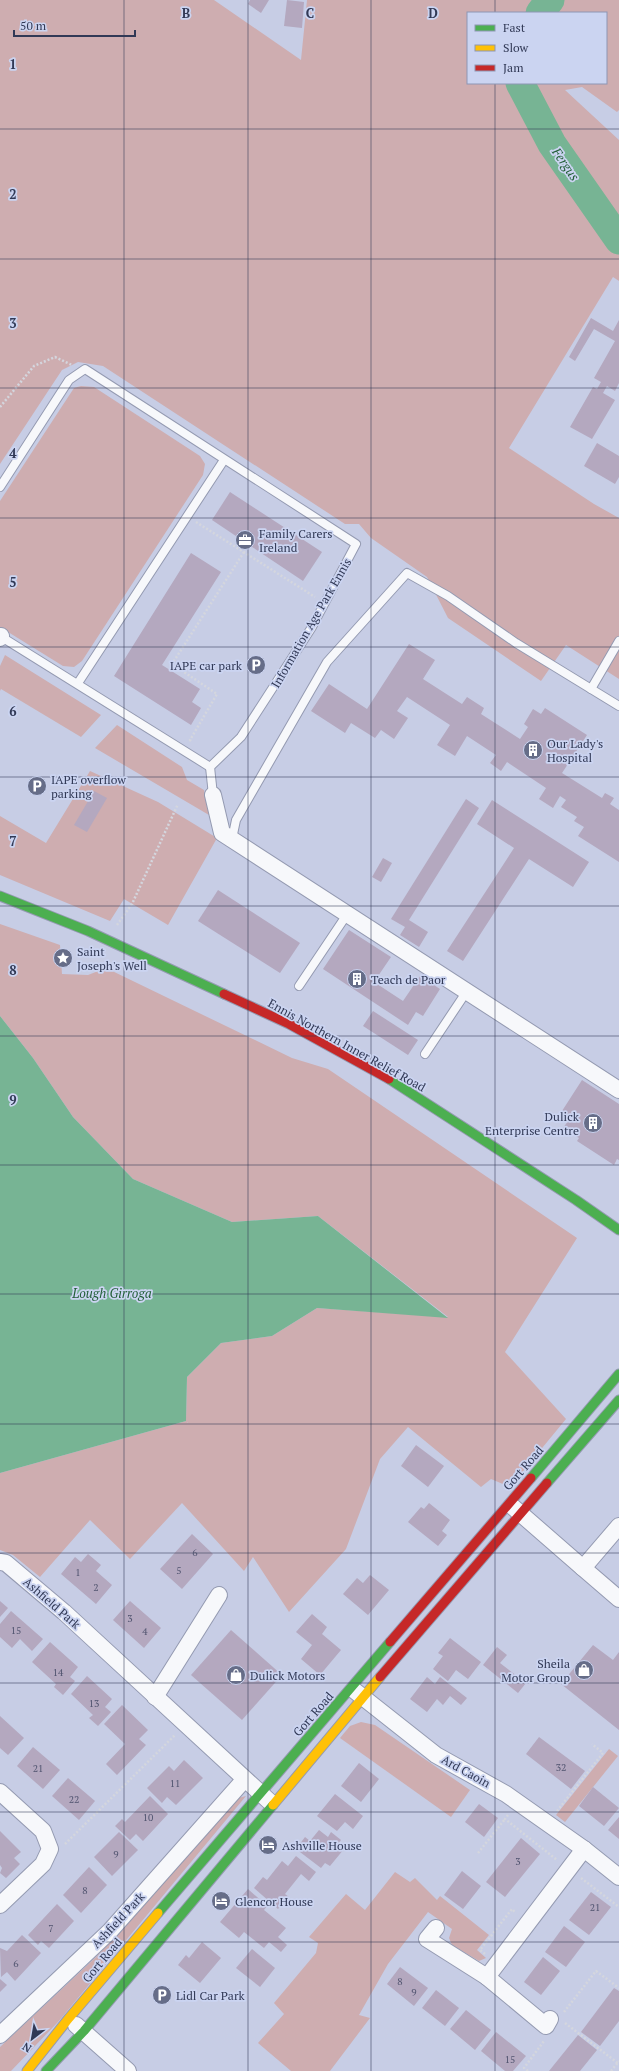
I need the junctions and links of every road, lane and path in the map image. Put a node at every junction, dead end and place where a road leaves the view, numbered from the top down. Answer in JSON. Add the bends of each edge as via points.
{"nodes":[{"id":1,"x":69,"y":380,"type":"junction"},
{"id":2,"x":0,"y":407,"type":"edge"},
{"id":3,"x":224,"y":460,"type":"junction"},
{"id":4,"x":0,"y":487,"type":"edge"},
{"id":5,"x":187,"y":516,"type":"junction"},
{"id":6,"x":244,"y":552,"type":"junction"},
{"id":7,"x":325,"y":603,"type":"junction"},
{"id":8,"x":0,"y":637,"type":"edge"},
{"id":9,"x":619,"y":641,"type":"edge"},
{"id":10,"x":78,"y":683,"type":"junction"},
{"id":11,"x":590,"y":689,"type":"junction"},
{"id":12,"x":619,"y":706,"type":"edge"},
{"id":13,"x":196,"y":744,"type":"dead end"},
{"id":14,"x":210,"y":767,"type":"junction"},
{"id":15,"x":213,"y":795,"type":"joint"},
{"id":16,"x":178,"y":804,"type":"dead end"},
{"id":17,"x":232,"y":839,"type":"junction"},
{"id":18,"x":0,"y":896,"type":"edge"},
{"id":19,"x":348,"y":913,"type":"junction"},
{"id":20,"x":105,"y":939,"type":"junction"},
{"id":21,"x":299,"y":986,"type":"dead end"},
{"id":22,"x":467,"y":991,"type":"junction"},
{"id":23,"x":425,"y":1054,"type":"dead end"},
{"id":24,"x":619,"y":1090,"type":"edge"},
{"id":25,"x":619,"y":1230,"type":"edge"},
{"id":26,"x":619,"y":1374,"type":"edge"},
{"id":27,"x":619,"y":1400,"type":"edge"},
{"id":28,"x":509,"y":1503,"type":"junction"},
{"id":29,"x":521,"y":1514,"type":"junction"},
{"id":30,"x":619,"y":1526,"type":"edge"},
{"id":31,"x":0,"y":1562,"type":"edge"},
{"id":32,"x":583,"y":1568,"type":"junction"},
{"id":33,"x":218,"y":1595,"type":"dead end"},
{"id":34,"x":619,"y":1599,"type":"edge"},
{"id":35,"x":357,"y":1693,"type":"junction"},
{"id":36,"x":155,"y":1697,"type":"junction"},
{"id":37,"x":184,"y":1725,"type":"junction"},
{"id":38,"x":592,"y":1744,"type":"dead end"},
{"id":39,"x":244,"y":1780,"type":"junction"},
{"id":40,"x":0,"y":1792,"type":"edge"},
{"id":41,"x":260,"y":1794,"type":"junction"},
{"id":42,"x":517,"y":1802,"type":"junction"},
{"id":43,"x":274,"y":1805,"type":"junction"},
{"id":44,"x":505,"y":1819,"type":"junction"},
{"id":45,"x":547,"y":1824,"type":"junction"},
{"id":46,"x":584,"y":1849,"type":"junction"},
{"id":47,"x":50,"y":1850,"type":"junction"},
{"id":48,"x":478,"y":1853,"type":"dead end"},
{"id":49,"x":570,"y":1869,"type":"junction"},
{"id":50,"x":619,"y":1877,"type":"edge"},
{"id":51,"x":0,"y":1905,"type":"edge"},
{"id":52,"x":619,"y":1907,"type":"edge"},
{"id":53,"x":517,"y":1914,"type":"dead end"},
{"id":54,"x":436,"y":1928,"type":"dead end"},
{"id":55,"x":497,"y":1963,"type":"junction"},
{"id":56,"x":487,"y":1977,"type":"junction"},
{"id":57,"x":619,"y":1988,"type":"edge"},
{"id":58,"x":69,"y":2018,"type":"junction"},
{"id":59,"x":550,"y":2020,"type":"dead end"},
{"id":60,"x":84,"y":2031,"type":"junction"},
{"id":61,"x":0,"y":2035,"type":"edge"},
{"id":62,"x":546,"y":2037,"type":"dead end"},
{"id":63,"x":619,"y":2062,"type":"edge"},
{"id":64,"x":27,"y":2071,"type":"edge"},
{"id":65,"x":46,"y":2071,"type":"edge"},
{"id":66,"x":128,"y":2071,"type":"edge"},
{"id":67,"x":528,"y":2071,"type":"edge"},
{"id":68,"x":611,"y":2071,"type":"edge"}],
"edges":[{"from":1,"to":2,"type":"path","via":[[75,366],[54,357],[34,366]]},
{"from":1,"to":3,"type":"lane","name":"Information Age Park Ennis","via":[[85,369]]},
{"from":1,"to":4,"type":"lane","name":"Information Age Park Ennis"},
{"from":3,"to":5,"type":"lane"},
{"from":3,"to":7,"type":"lane","name":"Information Age Park Ennis","via":[[356,544]]},
{"from":5,"to":6,"type":"path"},
{"from":5,"to":10,"type":"lane"},
{"from":6,"to":7,"type":"path"},
{"from":6,"to":13,"type":"path","via":[[172,664],[217,694],[190,740]]},
{"from":7,"to":14,"type":"lane","name":"Information Age Park Ennis","via":[[241,737]]},
{"from":8,"to":10,"type":"lane"},
{"from":9,"to":11,"type":"lane"},
{"from":10,"to":14,"type":"lane"},
{"from":11,"to":12,"type":"lane"},
{"from":11,"to":17,"type":"lane","via":[[516,643],[448,596],[407,573],[327,662],[236,820]]},
{"from":14,"to":15,"type":"lane"},
{"from":15,"to":17,"type":"street","via":[[222,833]]},
{"from":16,"to":20,"type":"path","via":[[132,904]]},
{"from":17,"to":19,"type":"street"},
{"from":18,"to":20,"type":"main road","name":"Ennis Northern Inner Relief Road"},
{"from":19,"to":21,"type":"lane"},
{"from":19,"to":22,"type":"street"},
{"from":20,"to":25,"type":"main road","name":"Ennis Northern Inner Relief Road","via":[[289,1024],[404,1088]]},
{"from":22,"to":23,"type":"lane"},
{"from":22,"to":24,"type":"street"},
{"from":26,"to":28,"type":"main road","name":"Gort Road"},
{"from":27,"to":29,"type":"main road","name":"Gort Road"},
{"from":28,"to":29,"type":"street"},
{"from":28,"to":35,"type":"main road","name":"Gort Road"},
{"from":29,"to":32,"type":"street"},
{"from":29,"to":35,"type":"main road","name":"Gort Road"},
{"from":30,"to":32,"type":"street"},
{"from":31,"to":36,"type":"street","name":"Ashfield Park","via":[[6,1563],[64,1612]]},
{"from":32,"to":34,"type":"street"},
{"from":33,"to":36,"type":"street"},
{"from":35,"to":41,"type":"main road","name":"Gort Road"},
{"from":35,"to":42,"type":"street","name":"Ard Caoin","via":[[436,1755]]},
{"from":35,"to":43,"type":"main road","name":"Gort Road"},
{"from":36,"to":37,"type":"street","name":"Ashfield Park"},
{"from":37,"to":39,"type":"street","name":"Ashfield Park"},
{"from":37,"to":47,"type":"path","via":[[68,1843]]},
{"from":38,"to":45,"type":"path","via":[[603,1753]]},
{"from":39,"to":41,"type":"street","name":"Ashfield Park"},
{"from":39,"to":61,"type":"street","name":"Ashfield Park","via":[[110,1931]]},
{"from":40,"to":47,"type":"street","via":[[43,1831]]},
{"from":41,"to":43,"type":"street","name":"Ashfield Park"},
{"from":41,"to":58,"type":"main road","name":"Gort Road"},
{"from":42,"to":44,"type":"path"},
{"from":42,"to":45,"type":"street","name":"Ard Caoin"},
{"from":43,"to":60,"type":"main road","name":"Gort Road"},
{"from":44,"to":48,"type":"path"},
{"from":44,"to":49,"type":"path"},
{"from":45,"to":46,"type":"street","name":"Ard Caoin"},
{"from":46,"to":49,"type":"street"},
{"from":46,"to":50,"type":"street","name":"Ard Caoin"},
{"from":47,"to":51,"type":"street","via":[[43,1864]]},
{"from":49,"to":52,"type":"path"},
{"from":49,"to":55,"type":"street"},
{"from":53,"to":55,"type":"path","via":[[512,1909],[480,1950]]},
{"from":54,"to":56,"type":"street","via":[[427,1939]]},
{"from":55,"to":56,"type":"street"},
{"from":56,"to":59,"type":"street","via":[[546,2026]]},
{"from":57,"to":63,"type":"path","via":[[596,1971],[560,2018]]},
{"from":58,"to":60,"type":"street"},
{"from":58,"to":64,"type":"main road","name":"Gort Road"},
{"from":60,"to":65,"type":"main road","name":"Gort Road"},
{"from":60,"to":66,"type":"street"},
{"from":62,"to":67,"type":"path","via":[[524,2068]]},
{"from":63,"to":68,"type":"path"}]}
